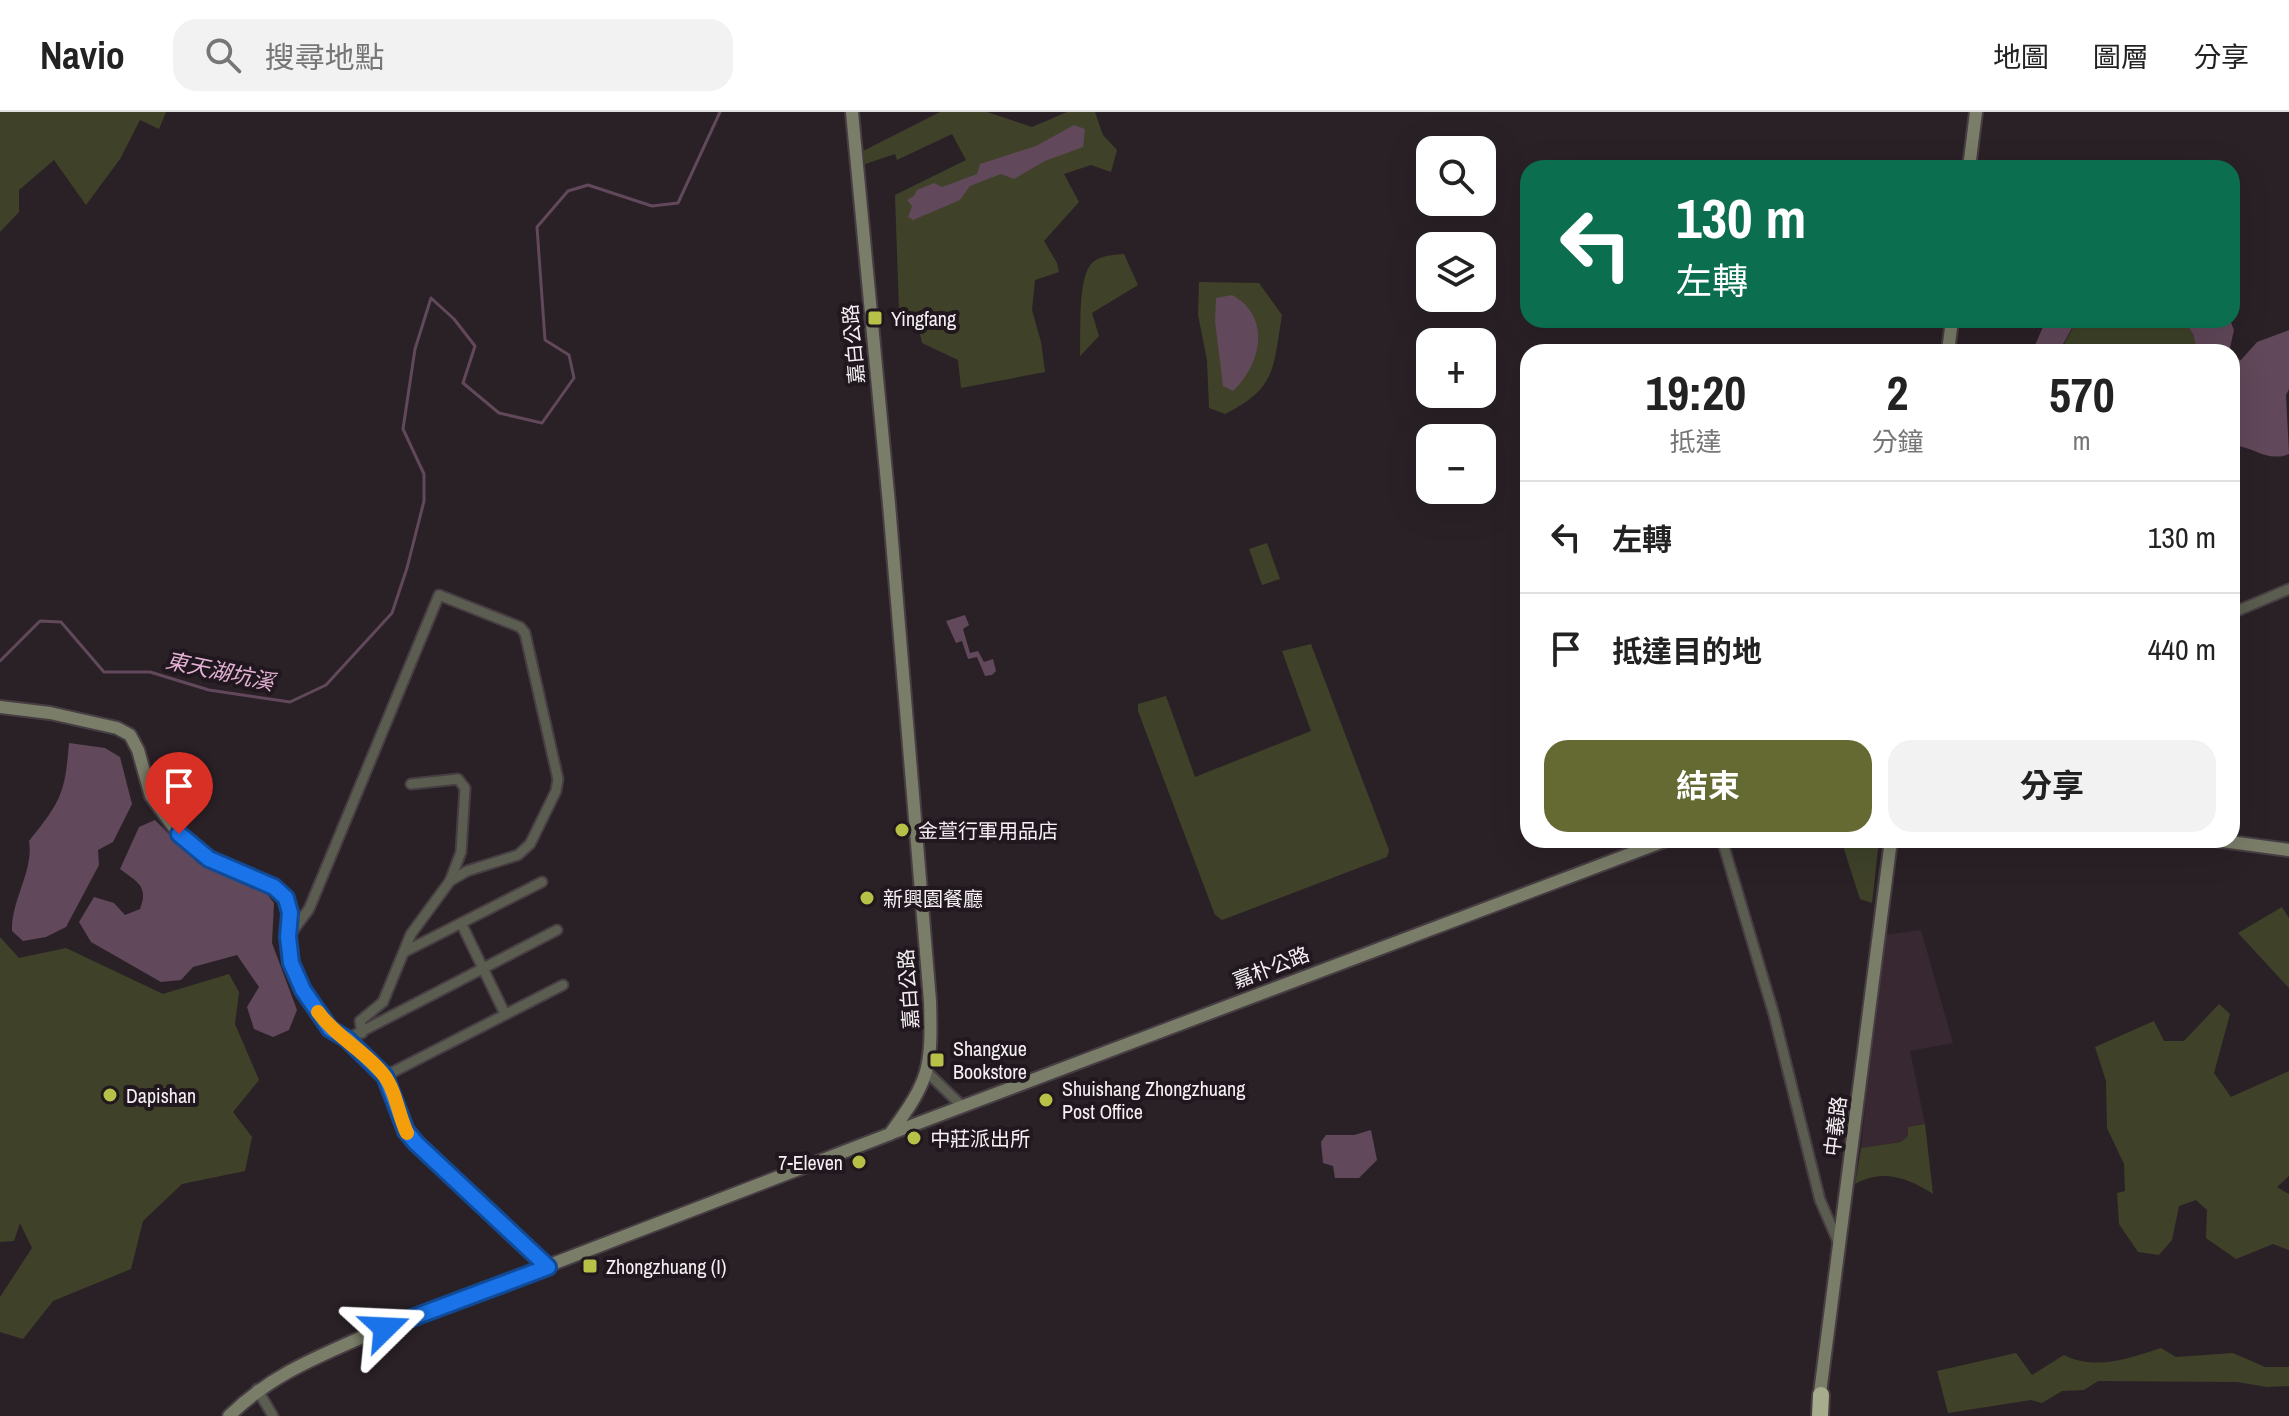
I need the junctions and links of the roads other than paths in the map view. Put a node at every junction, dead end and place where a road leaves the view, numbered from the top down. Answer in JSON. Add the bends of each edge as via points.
{"nodes":[{"id":1,"x":852,"y":112,"type":"edge"},
{"id":2,"x":1976,"y":112,"type":"edge"},
{"id":3,"x":1970,"y":160,"type":"edge"},
{"id":4,"x":2289,"y":589,"type":"edge"},
{"id":5,"x":2240,"y":610,"type":"edge"},
{"id":6,"x":0,"y":707,"type":"edge"},
{"id":7,"x":411,"y":784,"type":"dead end"},
{"id":8,"x":2240,"y":843,"type":"edge"},
{"id":9,"x":1646,"y":848,"type":"edge"},
{"id":10,"x":1724,"y":848,"type":"edge"},
{"id":11,"x":1890,"y":848,"type":"edge"},
{"id":12,"x":2289,"y":850,"type":"edge"},
{"id":13,"x":450,"y":881,"type":"junction"},
{"id":14,"x":542,"y":882,"type":"dead end"},
{"id":15,"x":462,"y":925,"type":"junction"},
{"id":16,"x":557,"y":930,"type":"dead end"},
{"id":17,"x":288,"y":937,"type":"junction"},
{"id":18,"x":404,"y":952,"type":"junction"},
{"id":19,"x":483,"y":968,"type":"junction"},
{"id":20,"x":563,"y":985,"type":"dead end"},
{"id":21,"x":505,"y":1014,"type":"junction"},
{"id":22,"x":362,"y":1033,"type":"junction"},
{"id":23,"x":347,"y":1039,"type":"junction"},
{"id":24,"x":928,"y":1073,"type":"junction"},
{"id":25,"x":385,"y":1076,"type":"junction"},
{"id":26,"x":962,"y":1106,"type":"junction"},
{"id":27,"x":890,"y":1134,"type":"junction"},
{"id":28,"x":1840,"y":1246,"type":"junction"},
{"id":29,"x":548,"y":1267,"type":"junction"},
{"id":30,"x":257,"y":1389,"type":"junction"},
{"id":31,"x":1821,"y":1395,"type":"joint"},
{"id":32,"x":229,"y":1416,"type":"edge"},
{"id":33,"x":273,"y":1416,"type":"edge"},
{"id":34,"x":1818,"y":1416,"type":"edge"}],
"edges":[{"from":1,"to":24,"type":"main road","name":"嘉白公路","via":[[930,1001]]},
{"from":2,"to":3,"type":"main road"},
{"from":4,"to":5,"type":"street"},
{"from":6,"to":17,"type":"main road","via":[[77,719],[130,735],[163,816],[209,859],[274,887],[286,898]]},
{"from":7,"to":13,"type":"street","via":[[458,779],[465,788],[461,852]]},
{"from":8,"to":12,"type":"main road"},
{"from":9,"to":26,"type":"main road","name":"嘉朴公路"},
{"from":10,"to":28,"type":"street","via":[[1774,1015],[1820,1200]]},
{"from":11,"to":28,"type":"main road","name":"中義路"},
{"from":13,"to":17,"type":"street","via":[[518,855],[530,844],[558,779],[525,633],[439,595],[309,909]]},
{"from":13,"to":18,"type":"street"},
{"from":14,"to":15,"type":"street"},
{"from":15,"to":18,"type":"street"},
{"from":15,"to":19,"type":"street"},
{"from":16,"to":19,"type":"street"},
{"from":17,"to":23,"type":"main road","via":[[291,963],[303,990],[330,1029]]},
{"from":18,"to":22,"type":"street","via":[[383,1002],[360,1021]]},
{"from":19,"to":21,"type":"street"},
{"from":19,"to":22,"type":"street"},
{"from":20,"to":21,"type":"street"},
{"from":21,"to":25,"type":"street"},
{"from":22,"to":23,"type":"street"},
{"from":23,"to":25,"type":"main road"},
{"from":24,"to":26,"type":"street"},
{"from":24,"to":27,"type":"main road","name":"嘉白公路"},
{"from":25,"to":29,"type":"main road","via":[[406,1131],[416,1143]]},
{"from":26,"to":27,"type":"main road","name":"嘉朴公路"},
{"from":27,"to":29,"type":"main road"},
{"from":28,"to":31,"type":"main road","name":"中義路"},
{"from":29,"to":30,"type":"main road","via":[[360,1338]]},
{"from":30,"to":32,"type":"main road"},
{"from":30,"to":33,"type":"street"},
{"from":31,"to":34,"type":"highway"}]}
